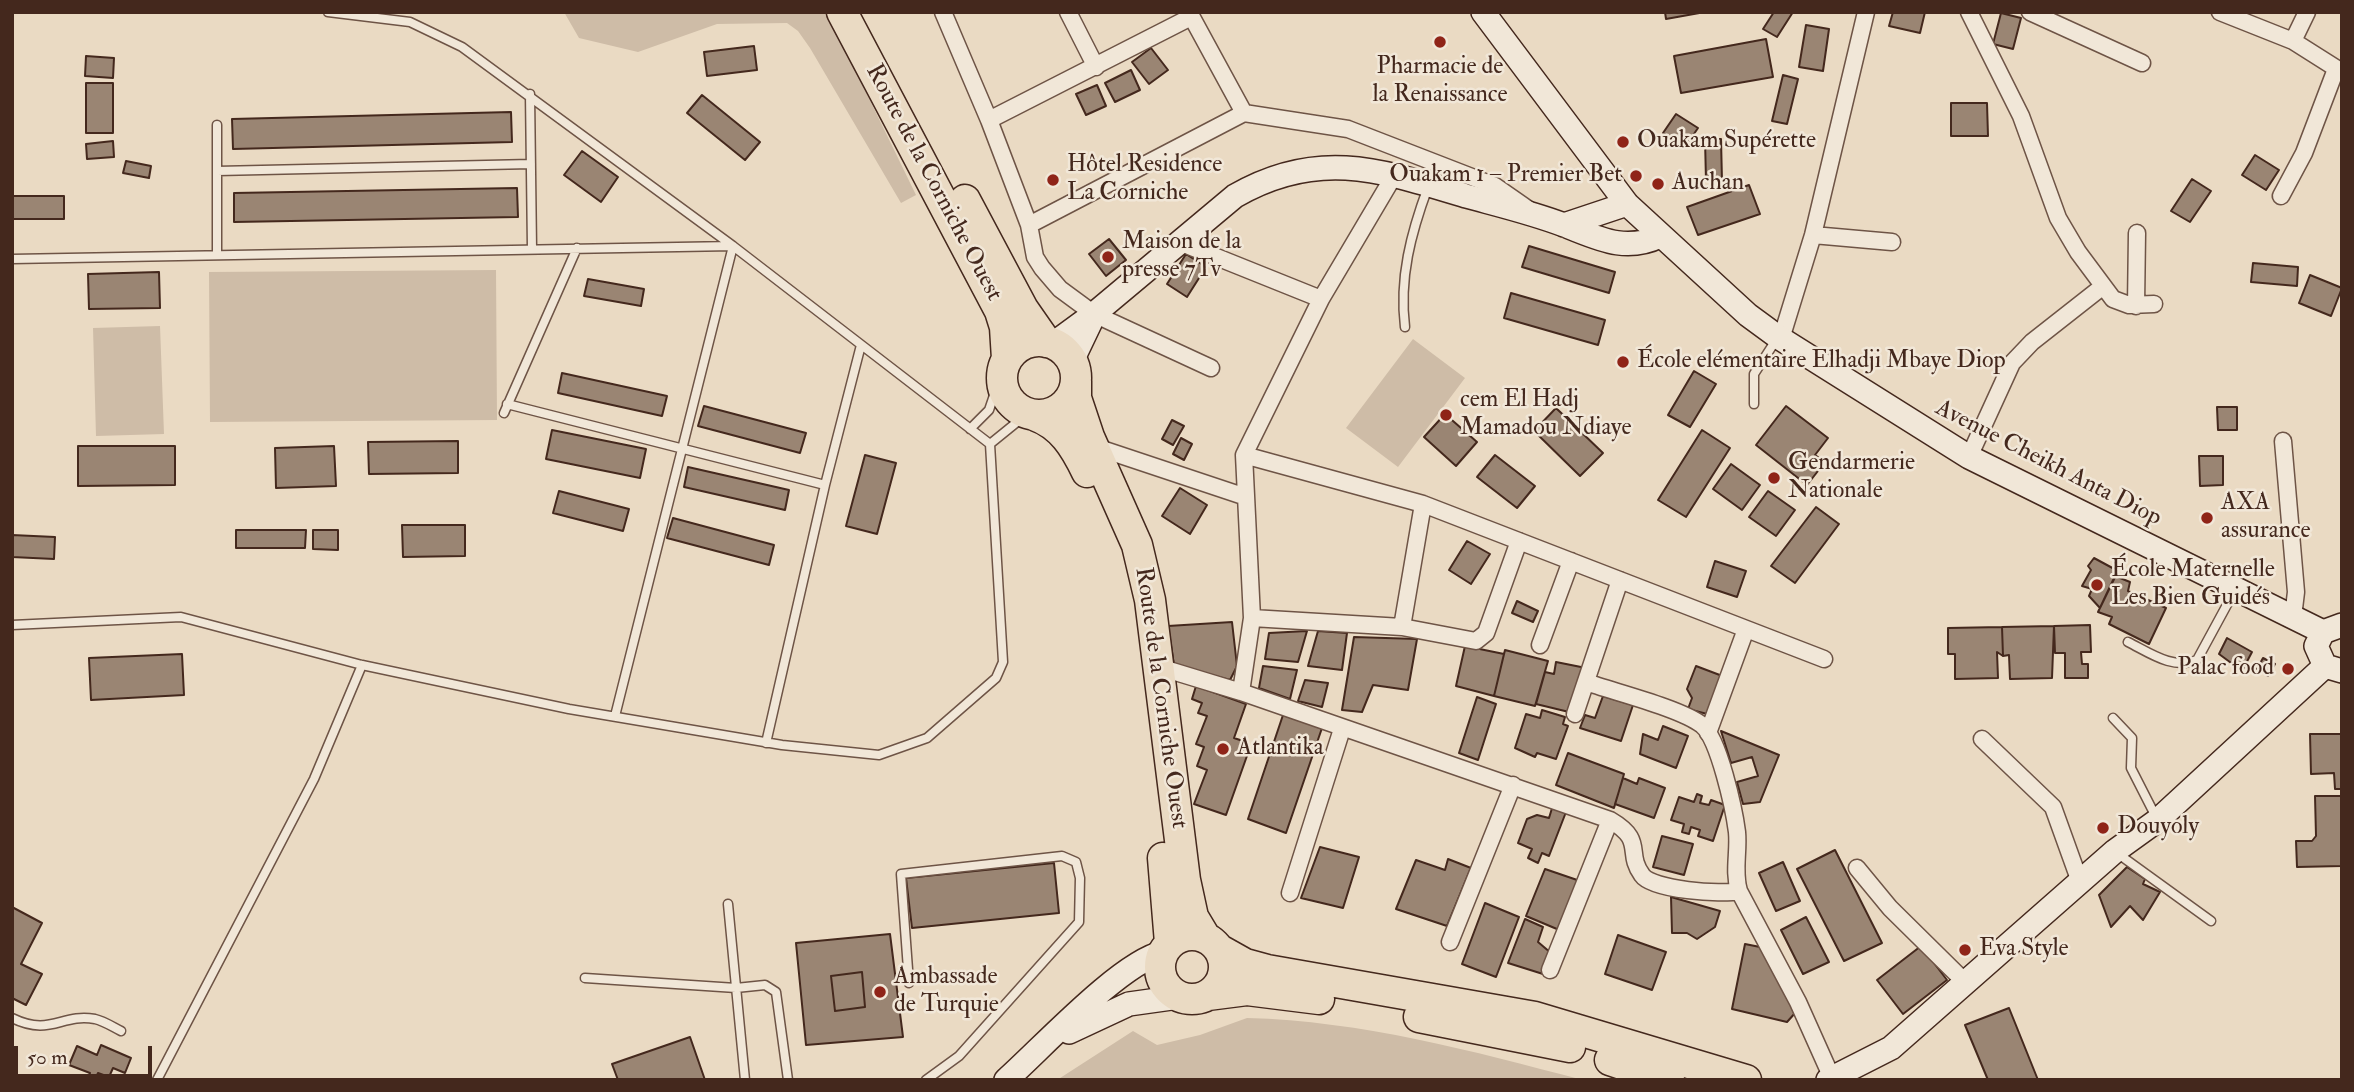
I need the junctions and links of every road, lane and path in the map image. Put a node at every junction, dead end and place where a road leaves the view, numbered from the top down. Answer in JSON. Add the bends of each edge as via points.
{"nodes":[{"id":1,"x":328,"y":12,"type":"edge"},
{"id":2,"x":842,"y":12,"type":"edge"},
{"id":3,"x":865,"y":12,"type":"edge"},
{"id":4,"x":943,"y":12,"type":"edge"},
{"id":5,"x":1068,"y":12,"type":"edge"},
{"id":6,"x":1483,"y":12,"type":"edge"},
{"id":7,"x":1866,"y":12,"type":"edge"},
{"id":8,"x":1969,"y":12,"type":"edge"},
{"id":9,"x":2030,"y":12,"type":"edge"},
{"id":10,"x":2307,"y":12,"type":"edge"},
{"id":11,"x":1190,"y":14,"type":"edge"},
{"id":12,"x":2229,"y":14,"type":"edge"},
{"id":13,"x":2293,"y":41,"type":"junction"},
{"id":14,"x":2142,"y":64,"type":"dead end"},
{"id":15,"x":1096,"y":66,"type":"junction"},
{"id":16,"x":2339,"y":70,"type":"edge"},
{"id":17,"x":530,"y":94,"type":"junction"},
{"id":18,"x":1244,"y":113,"type":"junction"},
{"id":19,"x":989,"y":120,"type":"junction"},
{"id":20,"x":218,"y":125,"type":"dead end"},
{"id":21,"x":531,"y":164,"type":"junction"},
{"id":22,"x":217,"y":171,"type":"junction"},
{"id":23,"x":1395,"y":174,"type":"junction"},
{"id":24,"x":1429,"y":185,"type":"junction"},
{"id":25,"x":2281,"y":197,"type":"dead end"},
{"id":26,"x":1627,"y":204,"type":"junction"},
{"id":27,"x":1538,"y":217,"type":"junction"},
{"id":28,"x":1028,"y":225,"type":"junction"},
{"id":29,"x":1564,"y":225,"type":"junction"},
{"id":30,"x":2137,"y":233,"type":"dead end"},
{"id":31,"x":1813,"y":235,"type":"junction"},
{"id":32,"x":1660,"y":236,"type":"junction"},
{"id":33,"x":1178,"y":242,"type":"junction"},
{"id":34,"x":1892,"y":242,"type":"dead end"},
{"id":35,"x":733,"y":246,"type":"junction"},
{"id":36,"x":577,"y":248,"type":"junction"},
{"id":37,"x":532,"y":249,"type":"junction"},
{"id":38,"x":216,"y":255,"type":"junction"},
{"id":39,"x":12,"y":259,"type":"edge"},
{"id":40,"x":2102,"y":287,"type":"junction"},
{"id":41,"x":1321,"y":299,"type":"junction"},
{"id":42,"x":2154,"y":304,"type":"dead end"},
{"id":43,"x":2136,"y":306,"type":"junction"},
{"id":44,"x":1094,"y":314,"type":"junction"},
{"id":45,"x":1405,"y":327,"type":"dead end"},
{"id":46,"x":1779,"y":338,"type":"junction"},
{"id":47,"x":861,"y":345,"type":"junction"},
{"id":48,"x":1062,"y":357,"type":"junction"},
{"id":49,"x":1005,"y":366,"type":"junction"},
{"id":50,"x":1211,"y":368,"type":"dead end"},
{"id":51,"x":1754,"y":404,"type":"dead end"},
{"id":52,"x":1031,"y":414,"type":"junction"},
{"id":53,"x":970,"y":429,"type":"junction"},
{"id":54,"x":2283,"y":441,"type":"dead end"},
{"id":55,"x":990,"y":444,"type":"junction"},
{"id":56,"x":1093,"y":446,"type":"junction"},
{"id":57,"x":680,"y":448,"type":"junction"},
{"id":58,"x":1244,"y":455,"type":"junction"},
{"id":59,"x":1969,"y":457,"type":"junction"},
{"id":60,"x":825,"y":485,"type":"junction"},
{"id":61,"x":1246,"y":497,"type":"junction"},
{"id":62,"x":1423,"y":504,"type":"junction"},
{"id":63,"x":1519,"y":541,"type":"junction"},
{"id":64,"x":1571,"y":561,"type":"junction"},
{"id":65,"x":1620,"y":580,"type":"junction"},
{"id":66,"x":2235,"y":589,"type":"junction"},
{"id":67,"x":2293,"y":617,"type":"junction"},
{"id":68,"x":1252,"y":618,"type":"junction"},
{"id":69,"x":12,"y":625,"type":"edge"},
{"id":70,"x":1402,"y":627,"type":"junction"},
{"id":71,"x":2332,"y":628,"type":"edge"},
{"id":72,"x":1746,"y":629,"type":"junction"},
{"id":73,"x":2128,"y":642,"type":"dead end"},
{"id":74,"x":1541,"y":645,"type":"dead end"},
{"id":75,"x":1824,"y":659,"type":"dead end"},
{"id":76,"x":362,"y":665,"type":"junction"},
{"id":77,"x":1158,"y":667,"type":"junction"},
{"id":78,"x":2333,"y":669,"type":"edge"},
{"id":79,"x":1586,"y":682,"type":"junction"},
{"id":80,"x":1241,"y":692,"type":"junction"},
{"id":81,"x":1575,"y":714,"type":"dead end"},
{"id":82,"x":615,"y":716,"type":"junction"},
{"id":83,"x":2113,"y":718,"type":"dead end"},
{"id":84,"x":1342,"y":729,"type":"junction"},
{"id":85,"x":1708,"y":733,"type":"junction"},
{"id":86,"x":1982,"y":739,"type":"dead end"},
{"id":87,"x":766,"y":743,"type":"junction"},
{"id":88,"x":1513,"y":785,"type":"junction"},
{"id":89,"x":1610,"y":820,"type":"junction"},
{"id":90,"x":2158,"y":820,"type":"junction"},
{"id":91,"x":2115,"y":851,"type":"junction"},
{"id":92,"x":1857,"y":868,"type":"dead end"},
{"id":93,"x":2080,"y":882,"type":"junction"},
{"id":94,"x":1739,"y":891,"type":"junction"},
{"id":95,"x":1290,"y":893,"type":"dead end"},
{"id":96,"x":729,"y":904,"type":"dead end"},
{"id":97,"x":2211,"y":921,"type":"dead end"},
{"id":98,"x":1450,"y":942,"type":"dead end"},
{"id":99,"x":1212,"y":943,"type":"junction"},
{"id":100,"x":1166,"y":948,"type":"junction"},
{"id":101,"x":1550,"y":971,"type":"dead end"},
{"id":102,"x":585,"y":978,"type":"dead end"},
{"id":103,"x":909,"y":983,"type":"dead end"},
{"id":104,"x":1966,"y":983,"type":"junction"},
{"id":105,"x":736,"y":988,"type":"junction"},
{"id":106,"x":1194,"y":996,"type":"junction"},
{"id":107,"x":12,"y":1018,"type":"edge"},
{"id":108,"x":121,"y":1031,"type":"dead end"},
{"id":109,"x":1050,"y":1041,"type":"junction"},
{"id":110,"x":1891,"y":1048,"type":"junction"},
{"id":111,"x":1830,"y":1079,"type":"edge"},
{"id":112,"x":156,"y":1080,"type":"edge"},
{"id":113,"x":745,"y":1080,"type":"edge"},
{"id":114,"x":788,"y":1080,"type":"edge"},
{"id":115,"x":926,"y":1080,"type":"edge"},
{"id":116,"x":1006,"y":1080,"type":"edge"},
{"id":117,"x":1669,"y":1080,"type":"edge"},
{"id":118,"x":1746,"y":1080,"type":"edge"},
{"id":119,"x":1868,"y":1080,"type":"edge"}],
"edges":[{"from":1,"to":17,"type":"lane","via":[[410,22],[462,47]]},
{"from":2,"to":49,"type":"highway","name":"Route de la Corniche Ouest","via":[[1000,311],[1005,327]]},
{"from":3,"to":48,"type":"highway","name":"Route de la Corniche Ouest","via":[[1023,309]]},
{"from":4,"to":19,"type":"street"},
{"from":5,"to":15,"type":"street"},
{"from":6,"to":26,"type":"street","name":"Avenue Cheikh Anta Diop"},
{"from":7,"to":31,"type":"street"},
{"from":8,"to":40,"type":"street","via":[[2035,147],[2058,218]]},
{"from":9,"to":14,"type":"street"},
{"from":10,"to":13,"type":"street"},
{"from":11,"to":15,"type":"street"},
{"from":11,"to":18,"type":"street"},
{"from":12,"to":13,"type":"street"},
{"from":13,"to":16,"type":"street"},
{"from":15,"to":19,"type":"street"},
{"from":16,"to":25,"type":"street"},
{"from":17,"to":21,"type":"lane"},
{"from":17,"to":35,"type":"lane"},
{"from":18,"to":27,"type":"street","via":[[1349,129],[1495,186]]},
{"from":18,"to":28,"type":"street"},
{"from":19,"to":28,"type":"street"},
{"from":20,"to":22,"type":"lane"},
{"from":21,"to":22,"type":"lane"},
{"from":21,"to":37,"type":"lane"},
{"from":22,"to":38,"type":"lane"},
{"from":23,"to":24,"type":"street"},
{"from":23,"to":33,"type":"street","via":[[1337,166],[1284,174],[1235,196]]},
{"from":23,"to":41,"type":"street"},
{"from":24,"to":27,"type":"street"},
{"from":24,"to":45,"type":"lane","via":[[1409,239],[1402,306]]},
{"from":26,"to":29,"type":"street"},
{"from":26,"to":32,"type":"street","name":"Avenue Cheikh Anta Diop"},
{"from":27,"to":29,"type":"street"},
{"from":28,"to":44,"type":"street","via":[[1042,268],[1060,289]]},
{"from":29,"to":32,"type":"street","via":[[1615,244],[1644,244]]},
{"from":30,"to":43,"type":"street"},
{"from":31,"to":34,"type":"street"},
{"from":31,"to":46,"type":"street"},
{"from":32,"to":46,"type":"street","name":"Avenue Cheikh Anta Diop"},
{"from":33,"to":41,"type":"street"},
{"from":33,"to":44,"type":"street"},
{"from":35,"to":36,"type":"lane"},
{"from":35,"to":47,"type":"lane"},
{"from":35,"to":57,"type":"lane"},
{"from":36,"to":37,"type":"lane"},
{"from":36,"to":57,"type":"lane","via":[[506,409]]},
{"from":37,"to":38,"type":"lane"},
{"from":38,"to":39,"type":"lane"},
{"from":40,"to":43,"type":"street","via":[[2113,299]]},
{"from":40,"to":59,"type":"street","via":[[2012,363]]},
{"from":41,"to":58,"type":"street"},
{"from":42,"to":43,"type":"street"},
{"from":44,"to":48,"type":"street"},
{"from":44,"to":50,"type":"street"},
{"from":46,"to":51,"type":"lane","via":[[1754,374]]},
{"from":46,"to":59,"type":"street","name":"Avenue Cheikh Anta Diop"},
{"from":47,"to":53,"type":"lane"},
{"from":47,"to":60,"type":"lane"},
{"from":48,"to":49,"type":"highway","via":[[1020,347]]},
{"from":48,"to":52,"type":"highway","via":[[1073,393],[1057,411]]},
{"from":48,"to":56,"type":"highway","name":"Route de la Corniche Ouest"},
{"from":49,"to":52,"type":"highway","via":[[1005,393],[1018,409]]},
{"from":49,"to":53,"type":"lane","via":[[989,410]]},
{"from":52,"to":55,"type":"lane"},
{"from":52,"to":100,"type":"highway","name":"Route de la Corniche Ouest","via":[[1055,425],[1073,444],[1117,540],[1132,604],[1166,882]]},
{"from":53,"to":55,"type":"lane"},
{"from":54,"to":67,"type":"street","via":[[2296,592]]},
{"from":55,"to":87,"type":"lane","via":[[1003,662],[996,678],[927,738],[879,755]]},
{"from":56,"to":61,"type":"street"},
{"from":56,"to":77,"type":"highway","name":"Route de la Corniche Ouest","via":[[1137,545]]},
{"from":57,"to":60,"type":"lane"},
{"from":57,"to":82,"type":"lane"},
{"from":58,"to":61,"type":"street"},
{"from":58,"to":62,"type":"street"},
{"from":59,"to":66,"type":"street","name":"Avenue Cheikh Anta Diop"},
{"from":60,"to":87,"type":"lane"},
{"from":61,"to":68,"type":"street"},
{"from":62,"to":63,"type":"street"},
{"from":62,"to":70,"type":"street"},
{"from":63,"to":64,"type":"street"},
{"from":63,"to":70,"type":"street","via":[[1480,640]]},
{"from":64,"to":65,"type":"street"},
{"from":64,"to":74,"type":"street"},
{"from":65,"to":72,"type":"street"},
{"from":65,"to":79,"type":"street"},
{"from":66,"to":67,"type":"street","name":"Avenue Cheikh Anta Diop"},
{"from":66,"to":73,"type":"lane","via":[[2197,660],[2186,665],[2171,663]]},
{"from":67,"to":71,"type":"street","name":"Avenue Cheikh Anta Diop"},
{"from":68,"to":70,"type":"street"},
{"from":68,"to":80,"type":"street"},
{"from":69,"to":76,"type":"lane","via":[[181,617]]},
{"from":71,"to":78,"type":"street","via":[[2318,638],[2317,653]]},
{"from":72,"to":75,"type":"street"},
{"from":72,"to":85,"type":"street"},
{"from":76,"to":82,"type":"lane"},
{"from":76,"to":112,"type":"lane","via":[[314,779]]},
{"from":77,"to":80,"type":"street"},
{"from":77,"to":99,"type":"highway","name":"Route de la Corniche Ouest","via":[[1185,880],[1193,917]]},
{"from":78,"to":90,"type":"street"},
{"from":79,"to":81,"type":"street"},
{"from":79,"to":85,"type":"street","via":[[1686,717]]},
{"from":80,"to":84,"type":"street"},
{"from":82,"to":87,"type":"lane"},
{"from":83,"to":90,"type":"lane","via":[[2132,738],[2131,768]]},
{"from":84,"to":88,"type":"street"},
{"from":84,"to":95,"type":"street"},
{"from":85,"to":94,"type":"street","via":[[1737,832],[1735,877]]},
{"from":86,"to":93,"type":"street","via":[[2053,807]]},
{"from":88,"to":89,"type":"street"},
{"from":88,"to":98,"type":"street"},
{"from":89,"to":94,"type":"street","via":[[1632,838],[1640,872],[1648,880],[1709,894]]},
{"from":89,"to":101,"type":"street"},
{"from":90,"to":91,"type":"street"},
{"from":91,"to":93,"type":"street"},
{"from":91,"to":97,"type":"lane"},
{"from":92,"to":104,"type":"street","via":[[1890,908]]},
{"from":93,"to":104,"type":"street"},
{"from":94,"to":111,"type":"street","via":[[1798,1002]]},
{"from":96,"to":105,"type":"lane"},
{"from":99,"to":100,"type":"highway","via":[[1186,935]]},
{"from":99,"to":106,"type":"highway","via":[[1225,970],[1222,980]]},
{"from":99,"to":118,"type":"highway","via":[[1240,962],[1260,968],[1535,1017]]},
{"from":100,"to":106,"type":"highway","via":[[1160,974],[1164,983]]},
{"from":100,"to":109,"type":"street","via":[[1103,990]]},
{"from":102,"to":105,"type":"lane"},
{"from":103,"to":115,"type":"lane","via":[[901,874],[1062,856],[1076,862],[1079,922],[959,1056]]},
{"from":104,"to":110,"type":"street"},
{"from":105,"to":113,"type":"lane"},
{"from":105,"to":114,"type":"lane","via":[[765,985],[776,992]]},
{"from":106,"to":109,"type":"street","via":[[1129,1004]]},
{"from":106,"to":117,"type":"highway","via":[[1247,990],[1284,993],[1556,1042]]},
{"from":107,"to":108,"type":"lane","via":[[28,1026],[47,1027],[96,1019]]},
{"from":109,"to":116,"type":"street"},
{"from":110,"to":111,"type":"street"},
{"from":110,"to":119,"type":"street"}]}
